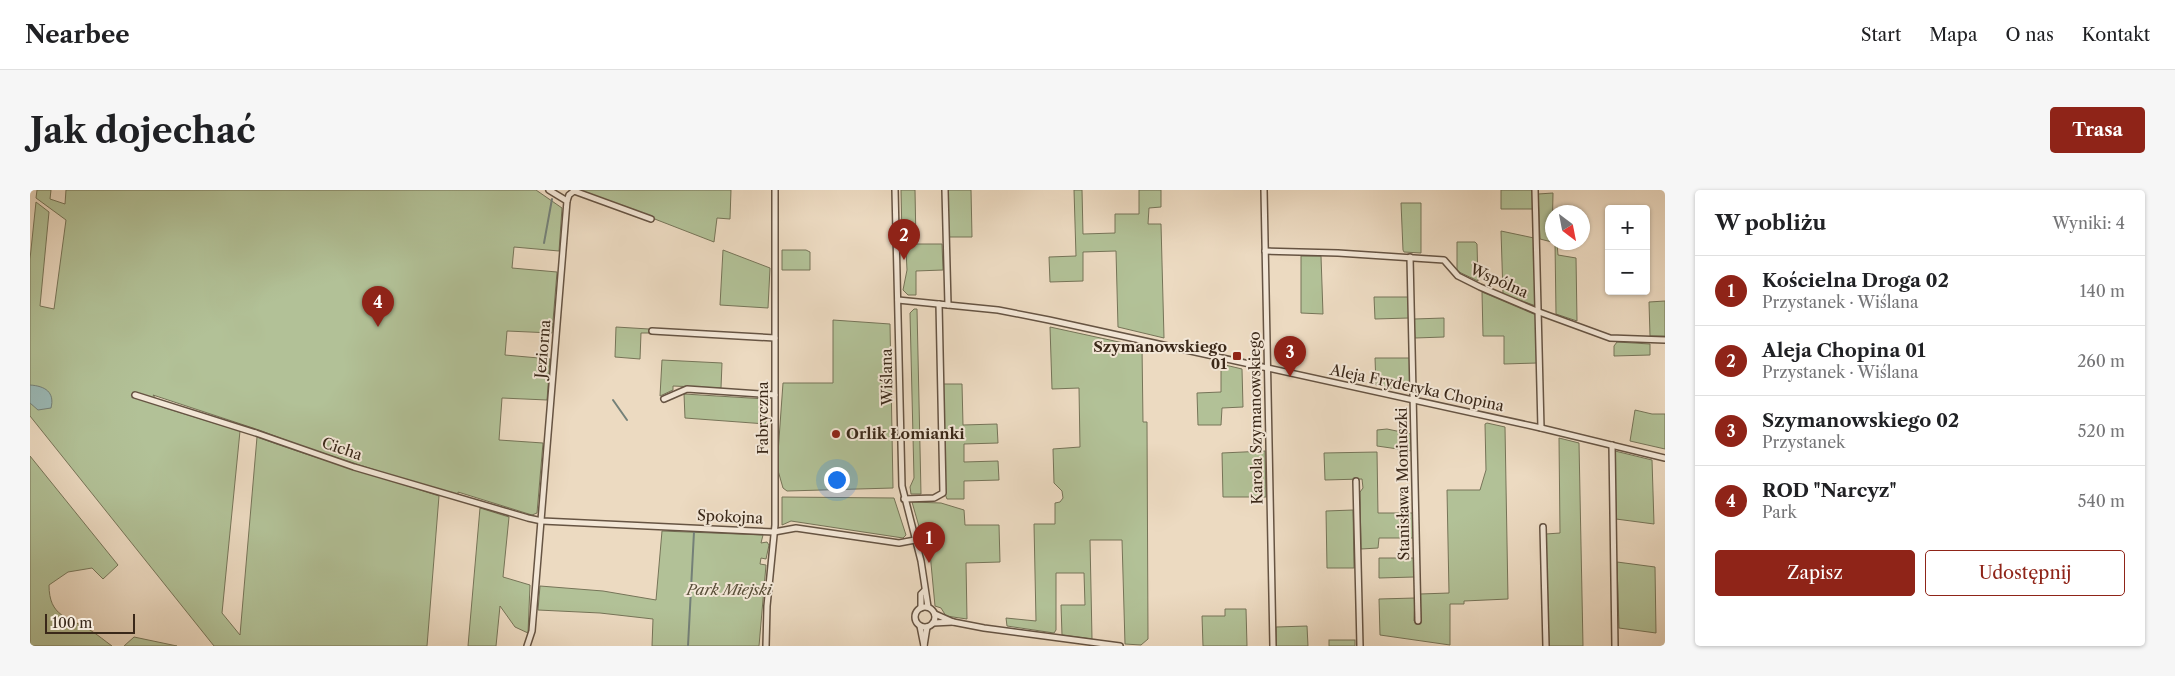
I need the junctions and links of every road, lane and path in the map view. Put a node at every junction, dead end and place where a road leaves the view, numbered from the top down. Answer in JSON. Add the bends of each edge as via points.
{"nodes":[{"id":1,"x":549,"y":190,"type":"edge"},
{"id":2,"x":776,"y":190,"type":"edge"},
{"id":3,"x":895,"y":190,"type":"edge"},
{"id":4,"x":945,"y":190,"type":"edge"},
{"id":5,"x":1264,"y":190,"type":"edge"},
{"id":6,"x":1535,"y":190,"type":"edge"},
{"id":7,"x":567,"y":201,"type":"junction"},
{"id":8,"x":651,"y":219,"type":"dead end"},
{"id":9,"x":1265,"y":252,"type":"junction"},
{"id":10,"x":1410,"y":257,"type":"junction"},
{"id":11,"x":898,"y":300,"type":"junction"},
{"id":12,"x":939,"y":304,"type":"junction"},
{"id":13,"x":948,"y":305,"type":"junction"},
{"id":14,"x":1539,"y":312,"type":"junction"},
{"id":15,"x":652,"y":331,"type":"dead end"},
{"id":16,"x":775,"y":338,"type":"junction"},
{"id":17,"x":1665,"y":340,"type":"edge"},
{"id":18,"x":1268,"y":368,"type":"junction"},
{"id":19,"x":135,"y":395,"type":"dead end"},
{"id":20,"x":775,"y":395,"type":"junction"},
{"id":21,"x":664,"y":398,"type":"dead end"},
{"id":22,"x":1414,"y":401,"type":"junction"},
{"id":23,"x":1540,"y":428,"type":"junction"},
{"id":24,"x":1612,"y":445,"type":"junction"},
{"id":25,"x":1665,"y":458,"type":"edge"},
{"id":26,"x":1356,"y":481,"type":"dead end"},
{"id":27,"x":904,"y":499,"type":"junction"},
{"id":28,"x":542,"y":521,"type":"junction"},
{"id":29,"x":1543,"y":527,"type":"dead end"},
{"id":30,"x":774,"y":532,"type":"junction"},
{"id":31,"x":915,"y":540,"type":"junction"},
{"id":32,"x":924,"y":591,"type":"junction"},
{"id":33,"x":928,"y":607,"type":"junction"},
{"id":34,"x":921,"y":608,"type":"junction"},
{"id":35,"x":935,"y":614,"type":"junction"},
{"id":36,"x":1418,"y":621,"type":"dead end"},
{"id":37,"x":953,"y":622,"type":"junction"},
{"id":38,"x":933,"y":623,"type":"junction"},
{"id":39,"x":920,"y":626,"type":"junction"},
{"id":40,"x":927,"y":627,"type":"junction"},
{"id":41,"x":1090,"y":644,"type":"edge"},
{"id":42,"x":527,"y":646,"type":"edge"},
{"id":43,"x":766,"y":646,"type":"edge"},
{"id":44,"x":924,"y":646,"type":"edge"},
{"id":45,"x":1120,"y":646,"type":"edge"},
{"id":46,"x":1273,"y":646,"type":"edge"},
{"id":47,"x":1360,"y":646,"type":"edge"},
{"id":48,"x":1546,"y":646,"type":"edge"},
{"id":49,"x":1615,"y":646,"type":"edge"}],
"edges":[{"from":1,"to":7,"type":"street"},
{"from":2,"to":16,"type":"street","name":"Fabryczna"},
{"from":3,"to":11,"type":"street","name":"Wiślana"},
{"from":4,"to":13,"type":"street"},
{"from":5,"to":9,"type":"street","name":"Karola Szymanowskiego"},
{"from":6,"to":14,"type":"street"},
{"from":7,"to":8,"type":"street","via":[[574,191]]},
{"from":7,"to":28,"type":"street","name":"Jeziorna"},
{"from":9,"to":10,"type":"street","name":"Wspólna"},
{"from":9,"to":18,"type":"street","name":"Karola Szymanowskiego"},
{"from":10,"to":14,"type":"street","name":"Wspólna","via":[[1444,260],[1458,276]]},
{"from":10,"to":22,"type":"street","name":"Stanisława Moniuszki"},
{"from":11,"to":12,"type":"street","name":"Aleja Fryderyka Chopina"},
{"from":11,"to":27,"type":"street","name":"Wiślana"},
{"from":12,"to":13,"type":"street","name":"Aleja Fryderyka Chopina"},
{"from":12,"to":27,"type":"street","via":[[943,492],[934,498]]},
{"from":13,"to":18,"type":"street","name":"Aleja Fryderyka Chopina","via":[[1040,318]]},
{"from":14,"to":17,"type":"street","name":"Wspólna","via":[[1611,338]]},
{"from":14,"to":23,"type":"street"},
{"from":15,"to":16,"type":"street"},
{"from":16,"to":20,"type":"street","name":"Fabryczna"},
{"from":18,"to":22,"type":"street","name":"Aleja Fryderyka Chopina"},
{"from":18,"to":46,"type":"street","name":"Karola Szymanowskiego"},
{"from":19,"to":28,"type":"street","name":"Cicha","via":[[359,468]]},
{"from":20,"to":21,"type":"street","via":[[687,388]]},
{"from":20,"to":30,"type":"street","name":"Fabryczna"},
{"from":22,"to":23,"type":"street","name":"Aleja Fryderyka Chopina"},
{"from":22,"to":36,"type":"street","name":"Stanisława Moniuszki"},
{"from":23,"to":24,"type":"street","name":"Aleja Fryderyka Chopina"},
{"from":24,"to":25,"type":"street","name":"Aleja Fryderyka Chopina"},
{"from":24,"to":49,"type":"street"},
{"from":26,"to":47,"type":"street"},
{"from":27,"to":31,"type":"street","name":"Wiślana"},
{"from":28,"to":30,"type":"street","name":"Spokojna"},
{"from":28,"to":42,"type":"street","name":"Jeziorna","via":[[532,631]]},
{"from":29,"to":48,"type":"street"},
{"from":30,"to":31,"type":"street","name":"Spokojna","via":[[796,528],[899,543]]},
{"from":30,"to":43,"type":"street","name":"Fabryczna"},
{"from":31,"to":32,"type":"street","name":"Wiślana"},
{"from":32,"to":33,"type":"street","name":"Wiślana"},
{"from":32,"to":34,"type":"street","name":"Wiślana"},
{"from":33,"to":34,"type":"street"},
{"from":33,"to":35,"type":"street"},
{"from":34,"to":39,"type":"street","via":[[916,616]]},
{"from":35,"to":37,"type":"street"},
{"from":35,"to":38,"type":"street"},
{"from":37,"to":38,"type":"street"},
{"from":37,"to":41,"type":"street"},
{"from":38,"to":40,"type":"street"},
{"from":39,"to":40,"type":"street"},
{"from":39,"to":44,"type":"street"},
{"from":40,"to":44,"type":"street"},
{"from":41,"to":45,"type":"street"}]}
